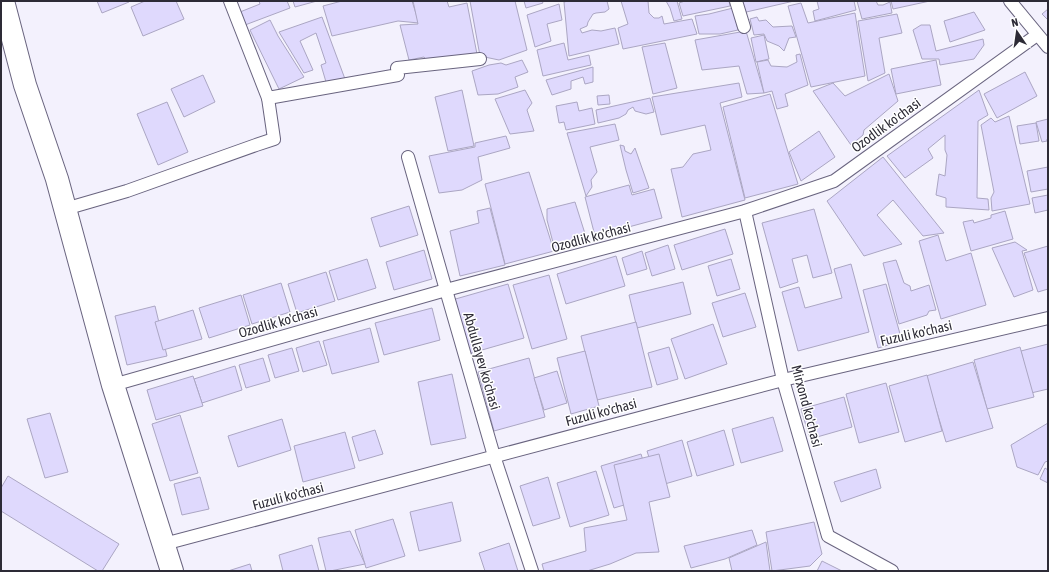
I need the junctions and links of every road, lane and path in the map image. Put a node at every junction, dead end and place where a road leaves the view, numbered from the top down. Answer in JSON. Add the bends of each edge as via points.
{"nodes":[{"id":1,"x":3,"y":1,"type":"edge"},
{"id":2,"x":230,"y":1,"type":"edge"},
{"id":3,"x":736,"y":1,"type":"edge"},
{"id":4,"x":1010,"y":1,"type":"edge"},
{"id":5,"x":744,"y":27,"type":"dead end"},
{"id":6,"x":1037,"y":35,"type":"junction"},
{"id":7,"x":1048,"y":47,"type":"edge"},
{"id":8,"x":480,"y":59,"type":"dead end"},
{"id":9,"x":268,"y":98,"type":"junction"},
{"id":10,"x":408,"y":157,"type":"dead end"},
{"id":11,"x":66,"y":209,"type":"junction"},
{"id":12,"x":745,"y":211,"type":"junction"},
{"id":13,"x":446,"y":290,"type":"junction"},
{"id":14,"x":1048,"y":318,"type":"edge"},
{"id":15,"x":783,"y":380,"type":"junction"},
{"id":16,"x":114,"y":385,"type":"junction"},
{"id":17,"x":494,"y":456,"type":"junction"},
{"id":18,"x":164,"y":544,"type":"junction"},
{"id":19,"x":172,"y":571,"type":"edge"},
{"id":20,"x":532,"y":571,"type":"edge"},
{"id":21,"x":892,"y":571,"type":"edge"}],
"edges":[{"from":1,"to":11,"type":"street","via":[[25,85]]},
{"from":2,"to":9,"type":"lane"},
{"from":3,"to":5,"type":"lane"},
{"from":4,"to":6,"type":"lane"},
{"from":6,"to":7,"type":"lane"},
{"from":6,"to":12,"type":"lane","name":"Ozodlik ko'chasi","via":[[834,181]]},
{"from":8,"to":9,"type":"lane","via":[[397,68],[398,75]]},
{"from":9,"to":11,"type":"lane","via":[[274,139],[127,191]]},
{"from":10,"to":13,"type":"lane","name":"Abdullayev ko'chasi"},
{"from":11,"to":16,"type":"street"},
{"from":12,"to":13,"type":"lane","name":"Ozodlik ko'chasi"},
{"from":12,"to":15,"type":"lane","name":"Mirxond ko'chasi"},
{"from":13,"to":16,"type":"lane","name":"Ozodlik ko'chasi"},
{"from":13,"to":17,"type":"lane","name":"Abdullayev ko'chasi"},
{"from":14,"to":15,"type":"lane","name":"Fuzuli ko'chasi"},
{"from":15,"to":17,"type":"lane","name":"Fuzuli ko'chasi"},
{"from":15,"to":21,"type":"lane","name":"Mirxond ko'chasi","via":[[828,536]]},
{"from":16,"to":18,"type":"street"},
{"from":17,"to":18,"type":"lane","name":"Fuzuli ko'chasi"},
{"from":17,"to":20,"type":"lane","name":"Abdullayev ko'chasi"},
{"from":18,"to":19,"type":"street"}]}
